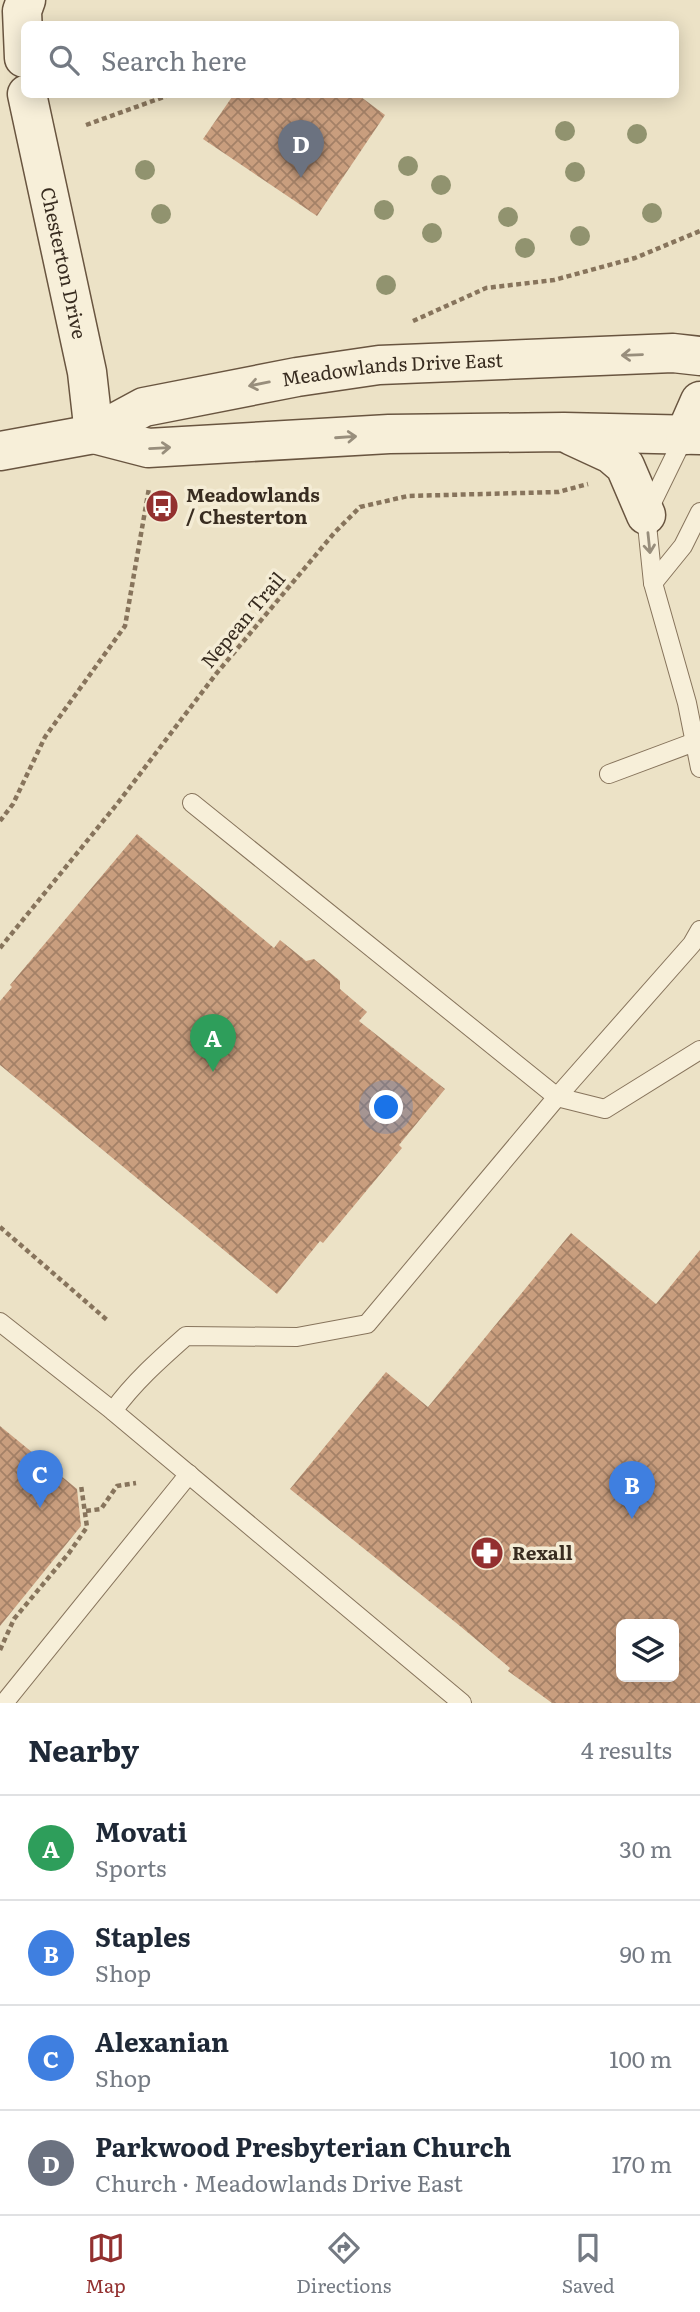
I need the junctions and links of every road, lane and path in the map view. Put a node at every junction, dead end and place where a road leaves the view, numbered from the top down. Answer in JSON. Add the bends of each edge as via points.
{"nodes":[{"id":1,"x":26,"y":0,"type":"edge"},
{"id":2,"x":22,"y":21,"type":"edge"},
{"id":3,"x":28,"y":98,"type":"edge"},
{"id":4,"x":161,"y":98,"type":"edge"},
{"id":5,"x":86,"y":125,"type":"dead end"},
{"id":6,"x":700,"y":232,"type":"edge"},
{"id":7,"x":413,"y":321,"type":"dead end"},
{"id":8,"x":700,"y":356,"type":"edge"},
{"id":9,"x":695,"y":424,"type":"edge"},
{"id":10,"x":564,"y":432,"type":"junction"},
{"id":11,"x":94,"y":434,"type":"junction"},
{"id":12,"x":0,"y":451,"type":"edge"},
{"id":13,"x":590,"y":483,"type":"dead end"},
{"id":14,"x":149,"y":488,"type":"dead end"},
{"id":15,"x":700,"y":512,"type":"edge"},
{"id":16,"x":646,"y":515,"type":"junction"},
{"id":17,"x":653,"y":583,"type":"junction"},
{"id":18,"x":697,"y":741,"type":"edge"},
{"id":19,"x":700,"y":768,"type":"edge"},
{"id":20,"x":610,"y":774,"type":"dead end"},
{"id":21,"x":192,"y":803,"type":"dead end"},
{"id":22,"x":0,"y":821,"type":"edge"},
{"id":23,"x":700,"y":929,"type":"edge"},
{"id":24,"x":0,"y":948,"type":"edge"},
{"id":25,"x":700,"y":1050,"type":"edge"},
{"id":26,"x":557,"y":1097,"type":"junction"},
{"id":27,"x":0,"y":1227,"type":"edge"},
{"id":28,"x":107,"y":1320,"type":"dead end"},
{"id":29,"x":0,"y":1322,"type":"edge"},
{"id":30,"x":113,"y":1411,"type":"junction"},
{"id":31,"x":189,"y":1474,"type":"junction"},
{"id":32,"x":136,"y":1483,"type":"dead end"},
{"id":33,"x":81,"y":1485,"type":"dead end"},
{"id":34,"x":86,"y":1511,"type":"junction"},
{"id":35,"x":0,"y":1650,"type":"edge"},
{"id":36,"x":4,"y":1703,"type":"edge"},
{"id":37,"x":462,"y":1703,"type":"edge"}],
"edges":[{"from":1,"to":2,"type":"main road"},
{"from":3,"to":11,"type":"main road","name":"Chesterton Drive","via":[[87,372]]},
{"from":4,"to":5,"type":"path"},
{"from":6,"to":7,"type":"path","via":[[635,258],[554,280],[486,288]]},
{"from":8,"to":11,"type":"main road","name":"Meadowlands Drive East","one_way":true,"via":[[380,365],[144,407]]},
{"from":9,"to":10,"type":"main road","name":"Meadowlands Drive East"},
{"from":9,"to":16,"type":"lane"},
{"from":11,"to":10,"type":"main road","name":"Meadowlands Drive East","one_way":true,"via":[[148,448],[389,434]]},
{"from":10,"to":16,"type":"main road","via":[[611,454],[625,466]]},
{"from":11,"to":12,"type":"main road","name":"Meadowlands Drive East"},
{"from":13,"to":24,"type":"path","name":"Nepean Trail","via":[[558,492],[408,496],[360,507],[216,674]]},
{"from":14,"to":22,"type":"path","via":[[125,626],[45,737]]},
{"from":15,"to":17,"type":"lane","via":[[683,546]]},
{"from":16,"to":17,"type":"lane","one_way":true},
{"from":17,"to":18,"type":"lane"},
{"from":18,"to":19,"type":"lane"},
{"from":18,"to":20,"type":"lane"},
{"from":21,"to":26,"type":"lane"},
{"from":23,"to":26,"type":"lane","via":[[692,944]]},
{"from":25,"to":26,"type":"lane","via":[[605,1109]]},
{"from":26,"to":30,"type":"lane","via":[[367,1324],[297,1337],[186,1336],[148,1369]]},
{"from":27,"to":28,"type":"path"},
{"from":29,"to":30,"type":"lane"},
{"from":30,"to":31,"type":"lane"},
{"from":31,"to":36,"type":"lane"},
{"from":31,"to":37,"type":"lane"},
{"from":32,"to":34,"type":"path","via":[[117,1486],[101,1508]]},
{"from":33,"to":34,"type":"path"},
{"from":34,"to":35,"type":"path","via":[[87,1527],[14,1619]]}]}
